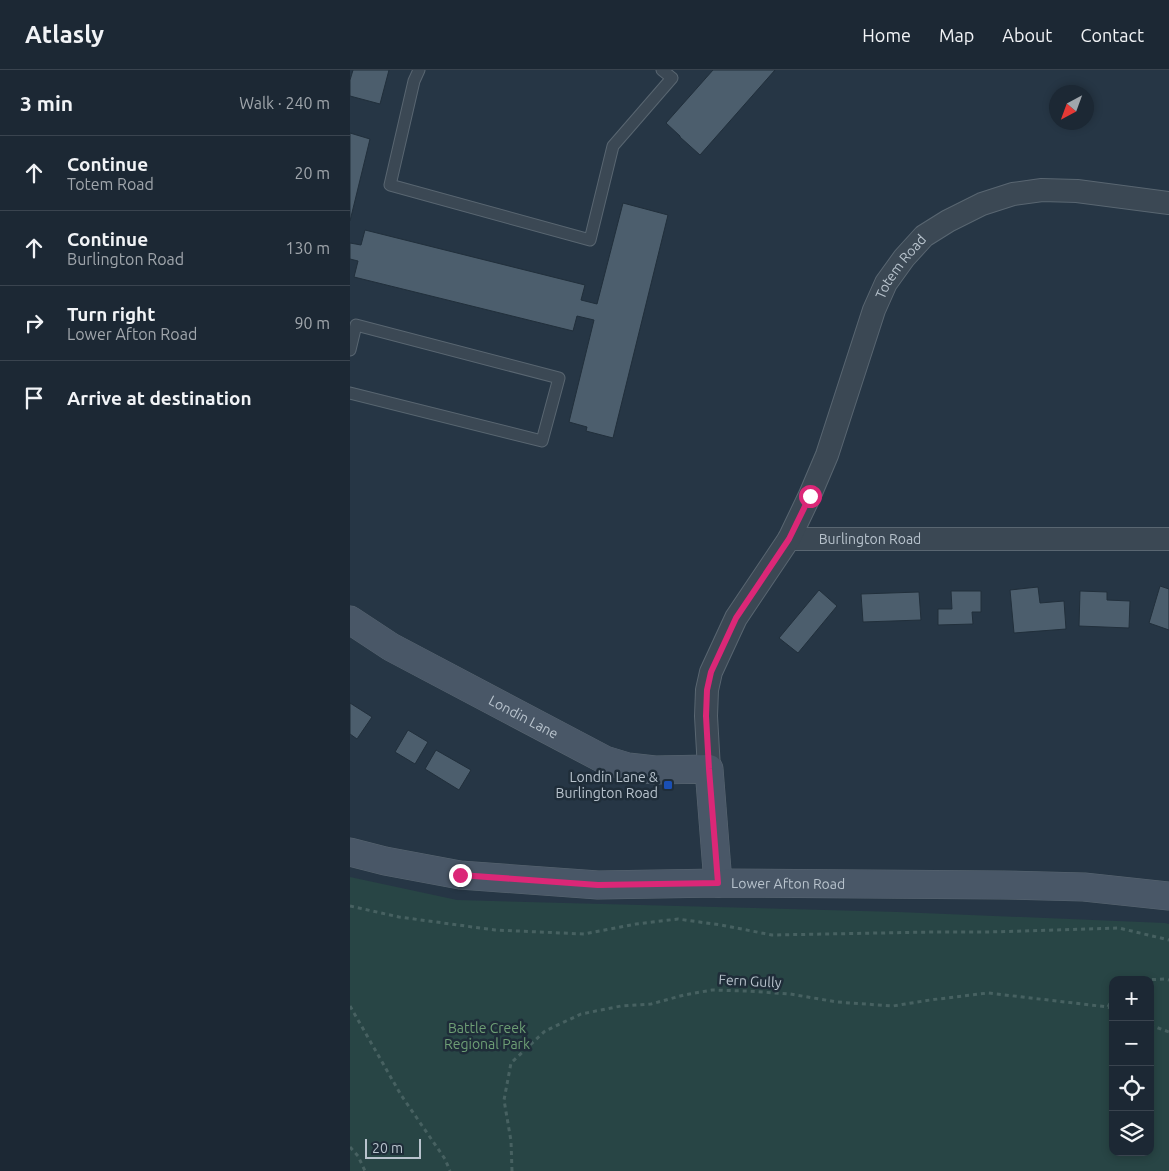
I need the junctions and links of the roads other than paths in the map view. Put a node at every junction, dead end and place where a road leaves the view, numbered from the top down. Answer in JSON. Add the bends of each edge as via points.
{"nodes":[{"id":1,"x":419,"y":70,"type":"edge"},
{"id":2,"x":662,"y":70,"type":"edge"},
{"id":3,"x":1169,"y":203,"type":"edge"},
{"id":4,"x":350,"y":350,"type":"edge"},
{"id":5,"x":350,"y":393,"type":"edge"},
{"id":6,"x":789,"y":539,"type":"junction"},
{"id":7,"x":1169,"y":539,"type":"edge"},
{"id":8,"x":350,"y":620,"type":"edge"},
{"id":9,"x":709,"y":769,"type":"junction"},
{"id":10,"x":350,"y":852,"type":"edge"},
{"id":11,"x":718,"y":883,"type":"junction"},
{"id":12,"x":1169,"y":896,"type":"edge"}],
"edges":[{"from":1,"to":2,"type":"lane","via":[[390,185],[590,240],[613,146],[672,78]]},
{"from":3,"to":6,"type":"street","name":"Totem Road","via":[[1042,190],[1013,194],[982,204],[924,236],[886,283],[874,310],[827,454]]},
{"from":4,"to":5,"type":"lane","via":[[356,325],[559,378],[542,441]]},
{"from":6,"to":7,"type":"street","name":"Burlington Road"},
{"from":6,"to":9,"type":"street","via":[[736,618],[711,672],[706,716]]},
{"from":8,"to":9,"type":"main road","name":"Londin Lane","via":[[391,647],[605,760],[655,770]]},
{"from":9,"to":11,"type":"main road"},
{"from":10,"to":11,"type":"main road","name":"Lower Afton Road","via":[[460,875],[598,885]]},
{"from":11,"to":12,"type":"main road","name":"Lower Afton Road","via":[[1012,885]]}]}
